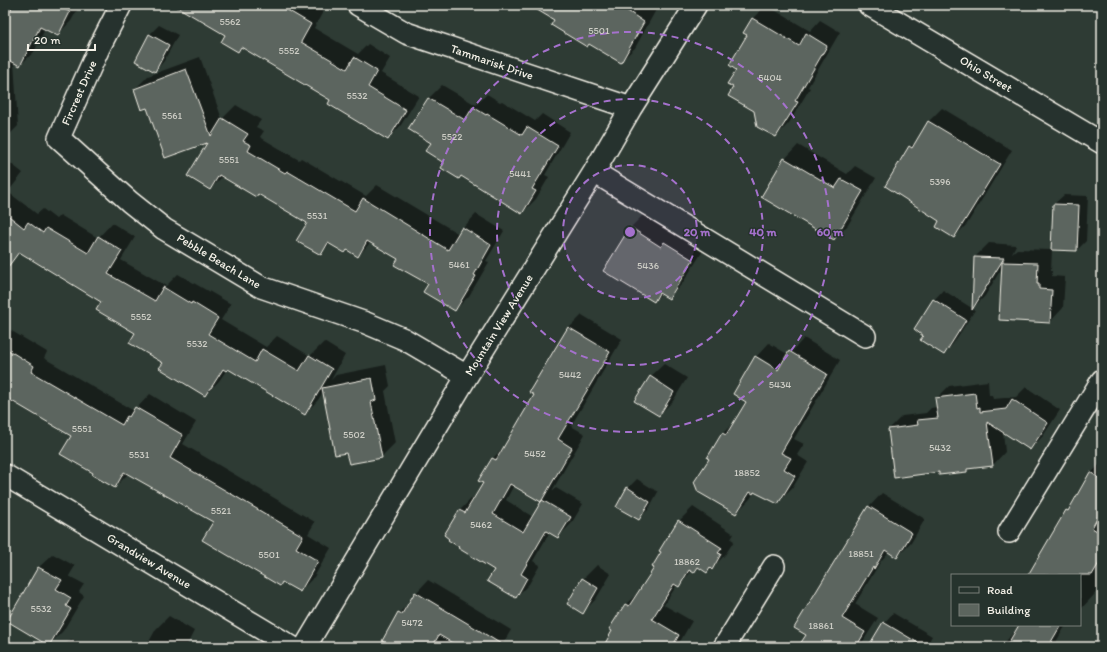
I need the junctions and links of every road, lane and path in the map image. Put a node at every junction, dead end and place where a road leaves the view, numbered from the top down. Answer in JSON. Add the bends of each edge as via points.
{"nodes":[{"id":1,"x":121,"y":5,"type":"edge"},
{"id":2,"x":358,"y":5,"type":"edge"},
{"id":3,"x":696,"y":5,"type":"edge"},
{"id":4,"x":869,"y":5,"type":"edge"},
{"id":5,"x":631,"y":108,"type":"junction"},
{"id":6,"x":58,"y":138,"type":"joint"},
{"id":7,"x":1102,"y":143,"type":"edge"},
{"id":8,"x":594,"y":172,"type":"junction"},
{"id":9,"x":865,"y":336,"type":"dead end"},
{"id":10,"x":467,"y":376,"type":"junction"},
{"id":11,"x":1102,"y":380,"type":"edge"},
{"id":12,"x":5,"y":474,"type":"edge"},
{"id":13,"x":1009,"y":532,"type":"dead end"},
{"id":14,"x":774,"y":566,"type":"dead end"},
{"id":15,"x":292,"y":647,"type":"edge"},
{"id":16,"x":305,"y":647,"type":"edge"},
{"id":17,"x":724,"y":647,"type":"edge"}],
"edges":[{"from":1,"to":6,"type":"street","name":"Fircrest Drive"},
{"from":2,"to":5,"type":"street","name":"Tammarisk Drive","via":[[406,33]]},
{"from":3,"to":5,"type":"street","name":"Mountain View Avenue"},
{"from":4,"to":7,"type":"street","name":"Ohio Street"},
{"from":5,"to":8,"type":"street","name":"Mountain View Avenue"},
{"from":6,"to":10,"type":"street","name":"Pebble Beach Lane","via":[[164,229],[261,287],[366,323],[404,339]]},
{"from":8,"to":9,"type":"street"},
{"from":8,"to":10,"type":"street","name":"Mountain View Avenue"},
{"from":10,"to":16,"type":"street","name":"Mountain View Avenue"},
{"from":11,"to":13,"type":"street"},
{"from":12,"to":15,"type":"street","name":"Grandview Avenue"},
{"from":14,"to":17,"type":"street"}]}
